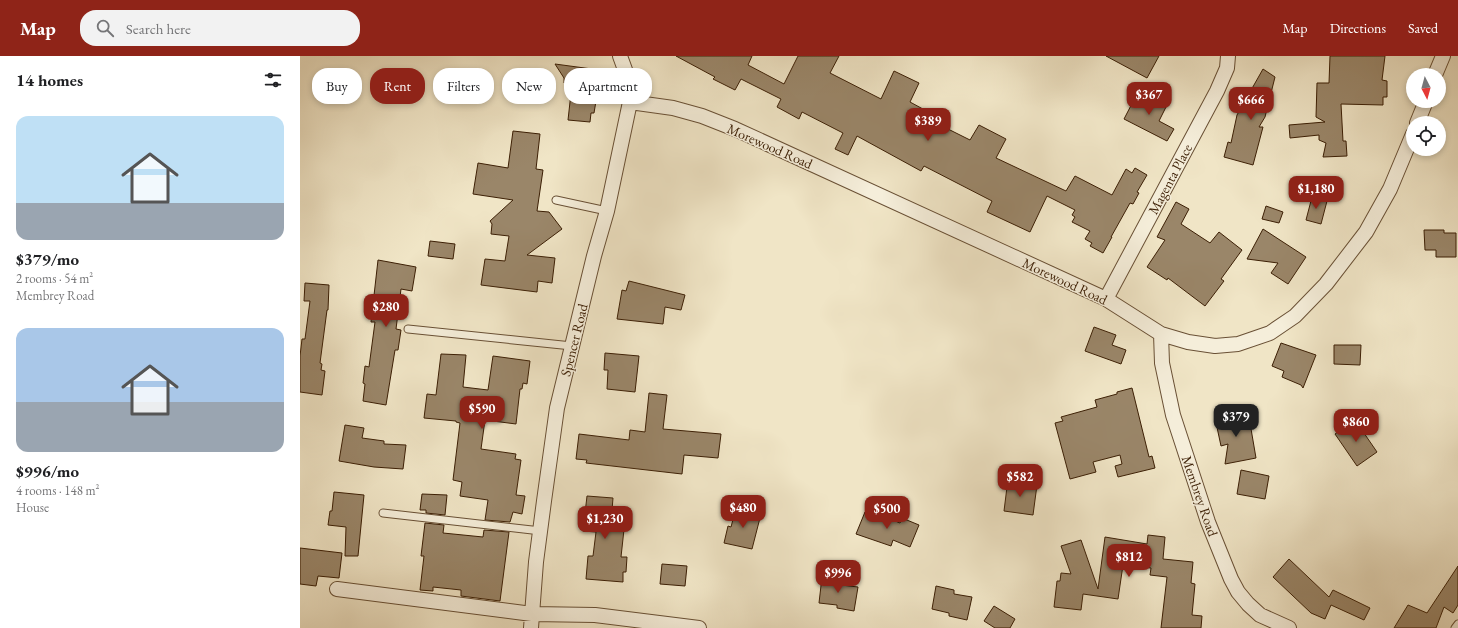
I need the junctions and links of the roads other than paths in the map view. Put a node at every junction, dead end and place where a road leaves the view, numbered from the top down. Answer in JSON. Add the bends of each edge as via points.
{"nodes":[{"id":1,"x":620,"y":56,"type":"edge"},
{"id":2,"x":1228,"y":56,"type":"edge"},
{"id":3,"x":1443,"y":56,"type":"edge"},
{"id":4,"x":624,"y":68,"type":"edge"},
{"id":5,"x":1438,"y":68,"type":"edge"},
{"id":6,"x":630,"y":104,"type":"edge"},
{"id":7,"x":644,"y":104,"type":"edge"},
{"id":8,"x":1406,"y":151,"type":"edge"},
{"id":9,"x":556,"y":200,"type":"dead end"},
{"id":10,"x":607,"y":211,"type":"junction"},
{"id":11,"x":1106,"y":299,"type":"junction"},
{"id":12,"x":408,"y":329,"type":"dead end"},
{"id":13,"x":1161,"y":334,"type":"junction"},
{"id":14,"x":572,"y":346,"type":"junction"},
{"id":15,"x":383,"y":513,"type":"dead end"},
{"id":16,"x":541,"y":531,"type":"junction"},
{"id":17,"x":337,"y":589,"type":"dead end"},
{"id":18,"x":531,"y":621,"type":"edge"},
{"id":19,"x":1458,"y":624,"type":"edge"},
{"id":20,"x":699,"y":628,"type":"edge"},
{"id":21,"x":1290,"y":628,"type":"edge"},
{"id":22,"x":1455,"y":628,"type":"edge"}],
"edges":[{"from":1,"to":4,"type":"street","name":"Spencer Road"},
{"from":2,"to":11,"type":"street","name":"Magenta Place","via":[[1227,68],[1217,91]]},
{"from":3,"to":5,"type":"street"},
{"from":6,"to":10,"type":"street","name":"Spencer Road"},
{"from":7,"to":11,"type":"street","name":"Morewood Road","via":[[673,108],[735,129]]},
{"from":8,"to":13,"type":"street","name":"Morewood Road","via":[[1390,189],[1366,232],[1326,284],[1295,316],[1270,333],[1238,344],[1215,346]]},
{"from":9,"to":10,"type":"lane"},
{"from":10,"to":14,"type":"street","name":"Spencer Road"},
{"from":11,"to":13,"type":"street","name":"Morewood Road"},
{"from":12,"to":14,"type":"lane"},
{"from":13,"to":21,"type":"street","name":"Membrey Road","via":[[1162,363],[1173,415],[1208,522],[1231,579],[1238,592],[1260,615]]},
{"from":14,"to":16,"type":"street","name":"Spencer Road","via":[[557,408]]},
{"from":15,"to":16,"type":"lane"},
{"from":16,"to":18,"type":"street","name":"Spencer Road"},
{"from":17,"to":18,"type":"street"},
{"from":18,"to":20,"type":"street","via":[[596,615]]},
{"from":19,"to":22,"type":"lane"}]}
